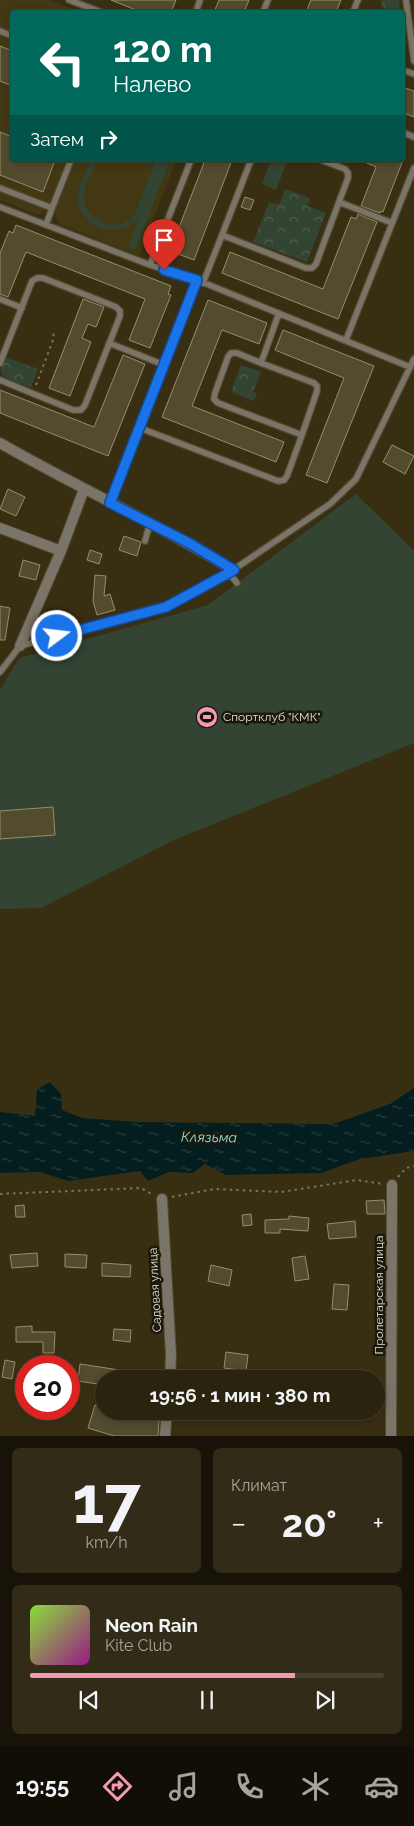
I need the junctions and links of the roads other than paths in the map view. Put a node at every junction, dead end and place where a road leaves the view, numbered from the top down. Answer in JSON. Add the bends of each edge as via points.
{"nodes":[{"id":1,"x":69,"y":0,"type":"edge"},
{"id":2,"x":406,"y":0,"type":"edge"},
{"id":3,"x":96,"y":10,"type":"edge"},
{"id":4,"x":414,"y":62,"type":"edge"},
{"id":5,"x":69,"y":162,"type":"edge"},
{"id":6,"x":191,"y":162,"type":"edge"},
{"id":7,"x":250,"y":162,"type":"edge"},
{"id":8,"x":326,"y":162,"type":"edge"},
{"id":9,"x":414,"y":168,"type":"edge"},
{"id":10,"x":0,"y":188,"type":"edge"},
{"id":11,"x":339,"y":202,"type":"junction"},
{"id":12,"x":0,"y":207,"type":"edge"},
{"id":13,"x":52,"y":208,"type":"junction"},
{"id":14,"x":392,"y":223,"type":"junction"},
{"id":15,"x":46,"y":225,"type":"junction"},
{"id":16,"x":222,"y":235,"type":"junction"},
{"id":17,"x":150,"y":265,"type":"junction"},
{"id":18,"x":200,"y":281,"type":"junction"},
{"id":19,"x":0,"y":299,"type":"edge"},
{"id":20,"x":22,"y":308,"type":"junction"},
{"id":21,"x":279,"y":314,"type":"junction"},
{"id":22,"x":346,"y":340,"type":"junction"},
{"id":23,"x":109,"y":343,"type":"junction"},
{"id":24,"x":414,"y":359,"type":"edge"},
{"id":25,"x":0,"y":363,"type":"edge"},
{"id":26,"x":261,"y":363,"type":"junction"},
{"id":27,"x":164,"y":365,"type":"junction"},
{"id":28,"x":410,"y":367,"type":"junction"},
{"id":29,"x":0,"y":380,"type":"edge"},
{"id":30,"x":140,"y":428,"type":"junction"},
{"id":31,"x":302,"y":435,"type":"junction"},
{"id":32,"x":0,"y":443,"type":"edge"},
{"id":33,"x":84,"y":490,"type":"junction"},
{"id":34,"x":110,"y":503,"type":"junction"},
{"id":35,"x":150,"y":523,"type":"junction"},
{"id":36,"x":0,"y":528,"type":"edge"},
{"id":37,"x":145,"y":541,"type":"dead end"},
{"id":38,"x":61,"y":551,"type":"junction"},
{"id":39,"x":231,"y":572,"type":"junction"},
{"id":40,"x":237,"y":583,"type":"dead end"},
{"id":41,"x":20,"y":646,"type":"junction"},
{"id":42,"x":0,"y":672,"type":"edge"},
{"id":43,"x":392,"y":1185,"type":"road end"},
{"id":44,"x":162,"y":1199,"type":"road end"},
{"id":45,"x":170,"y":1370,"type":"edge"},
{"id":46,"x":166,"y":1420,"type":"edge"},
{"id":47,"x":165,"y":1436,"type":"edge"},
{"id":48,"x":391,"y":1436,"type":"edge"}],
"edges":[{"from":1,"to":3,"type":"lane"},
{"from":2,"to":4,"type":"lane"},
{"from":5,"to":13,"type":"lane"},
{"from":6,"to":17,"type":"lane"},
{"from":7,"to":16,"type":"lane"},
{"from":8,"to":11,"type":"lane","via":[[348,173]]},
{"from":9,"to":14,"type":"lane"},
{"from":10,"to":13,"type":"lane"},
{"from":11,"to":14,"type":"lane"},
{"from":11,"to":16,"type":"lane","via":[[312,268]]},
{"from":12,"to":15,"type":"lane"},
{"from":13,"to":15,"type":"lane"},
{"from":14,"to":22,"type":"lane"},
{"from":15,"to":17,"type":"lane"},
{"from":16,"to":18,"type":"lane"},
{"from":17,"to":18,"type":"lane"},
{"from":18,"to":21,"type":"lane"},
{"from":18,"to":27,"type":"lane"},
{"from":19,"to":20,"type":"lane"},
{"from":20,"to":23,"type":"lane","via":[[32,281],[37,278],[90,296],[120,311]]},
{"from":20,"to":25,"type":"lane"},
{"from":21,"to":22,"type":"lane"},
{"from":21,"to":26,"type":"lane"},
{"from":22,"to":28,"type":"lane"},
{"from":23,"to":27,"type":"lane"},
{"from":23,"to":29,"type":"lane","via":[[80,410],[72,410]]},
{"from":24,"to":28,"type":"lane"},
{"from":26,"to":31,"type":"lane","via":[[317,386]]},
{"from":26,"to":31,"type":"lane","via":[[231,353],[214,399]]},
{"from":27,"to":30,"type":"lane"},
{"from":28,"to":39,"type":"lane","via":[[356,479],[330,504]]},
{"from":30,"to":31,"type":"lane","via":[[278,481],[287,476]]},
{"from":30,"to":34,"type":"lane"},
{"from":32,"to":33,"type":"street"},
{"from":33,"to":34,"type":"street"},
{"from":33,"to":38,"type":"street"},
{"from":34,"to":35,"type":"street"},
{"from":35,"to":37,"type":"lane"},
{"from":35,"to":39,"type":"street","via":[[189,543]]},
{"from":36,"to":38,"type":"street"},
{"from":38,"to":41,"type":"street"},
{"from":39,"to":40,"type":"lane"},
{"from":39,"to":41,"type":"lane","via":[[166,607]]},
{"from":41,"to":42,"type":"lane"},
{"from":43,"to":48,"type":"street","name":"Пролетарская улица"},
{"from":44,"to":45,"type":"street","name":"Садовая улица"},
{"from":46,"to":47,"type":"street"}]}
